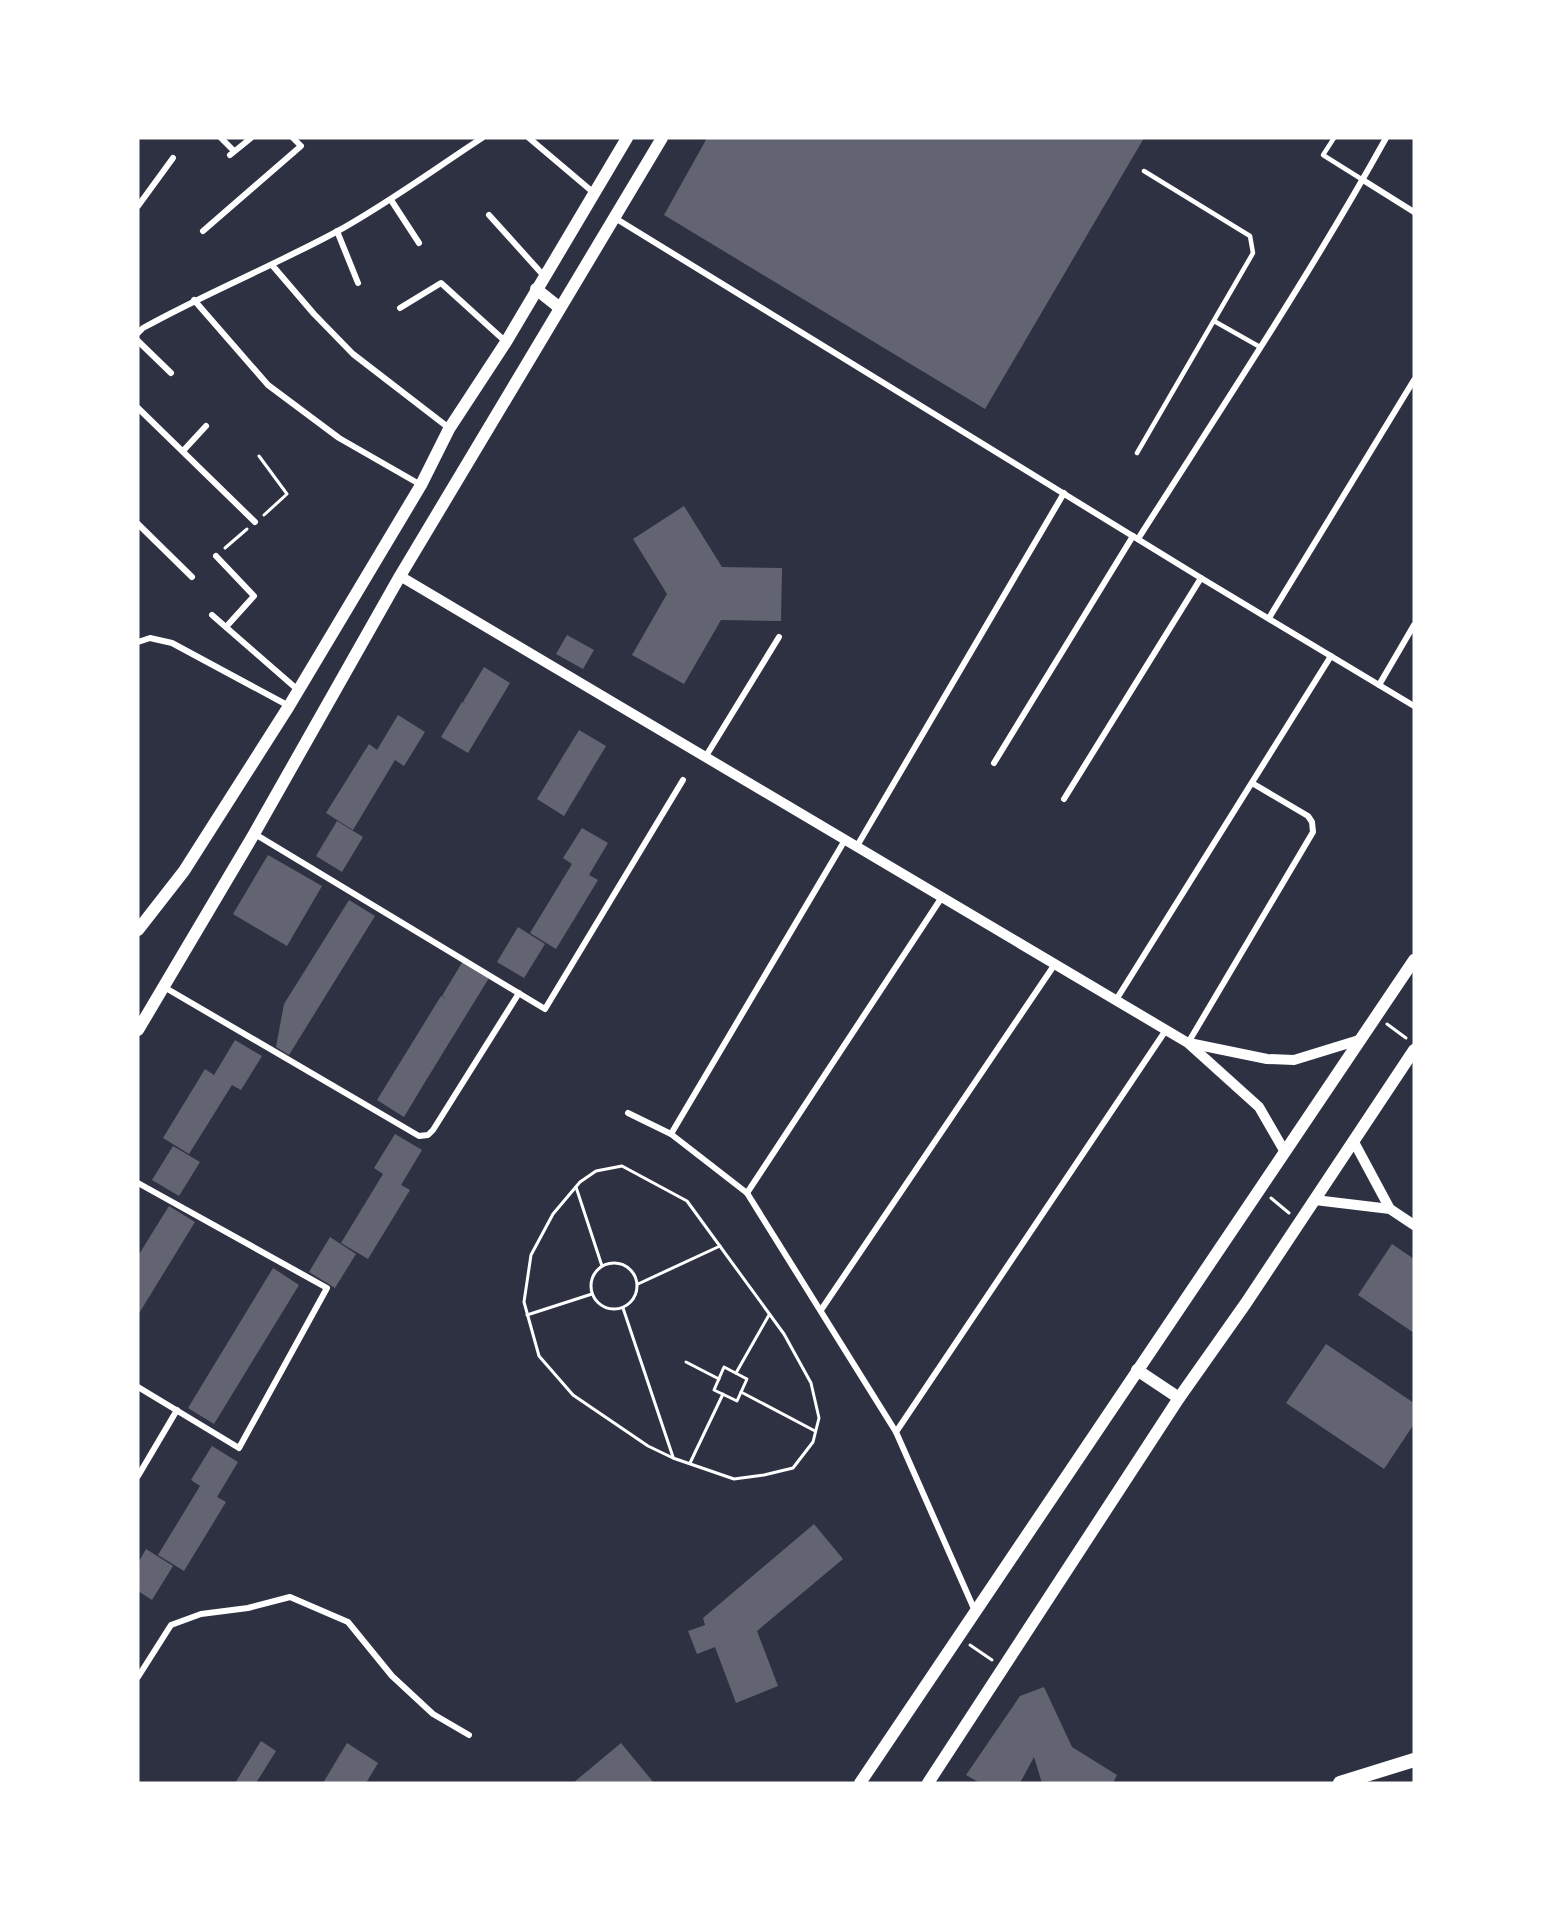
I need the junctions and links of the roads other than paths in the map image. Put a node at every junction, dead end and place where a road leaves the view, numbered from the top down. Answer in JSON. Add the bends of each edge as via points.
{"nodes":[{"id":1,"x":221,"y":138,"type":"edge"},
{"id":2,"x":251,"y":138,"type":"edge"},
{"id":3,"x":293,"y":138,"type":"edge"},
{"id":4,"x":482,"y":138,"type":"edge"},
{"id":5,"x":529,"y":138,"type":"edge"},
{"id":6,"x":627,"y":138,"type":"edge"},
{"id":7,"x":662,"y":138,"type":"edge"},
{"id":8,"x":1334,"y":138,"type":"edge"},
{"id":9,"x":1386,"y":138,"type":"edge"},
{"id":10,"x":174,"y":158,"type":"dead end"},
{"id":11,"x":1144,"y":171,"type":"dead end"},
{"id":12,"x":1363,"y":180,"type":"junction"},
{"id":13,"x":594,"y":193,"type":"junction"},
{"id":14,"x":391,"y":200,"type":"junction"},
{"id":15,"x":138,"y":206,"type":"edge"},
{"id":16,"x":1414,"y":212,"type":"edge"},
{"id":17,"x":489,"y":215,"type":"dead end"},
{"id":18,"x":614,"y":217,"type":"junction"},
{"id":19,"x":203,"y":231,"type":"dead end"},
{"id":20,"x":337,"y":231,"type":"junction"},
{"id":21,"x":419,"y":243,"type":"dead end"},
{"id":22,"x":272,"y":265,"type":"junction"},
{"id":23,"x":544,"y":276,"type":"junction"},
{"id":24,"x":357,"y":283,"type":"dead end"},
{"id":25,"x":536,"y":289,"type":"junction"},
{"id":26,"x":194,"y":300,"type":"junction"},
{"id":27,"x":400,"y":308,"type":"dead end"},
{"id":28,"x":560,"y":308,"type":"junction"},
{"id":29,"x":1214,"y":321,"type":"junction"},
{"id":30,"x":138,"y":333,"type":"edge"},
{"id":31,"x":138,"y":341,"type":"edge"},
{"id":32,"x":506,"y":342,"type":"junction"},
{"id":33,"x":1260,"y":347,"type":"junction"},
{"id":34,"x":171,"y":373,"type":"dead end"},
{"id":35,"x":1414,"y":380,"type":"edge"},
{"id":36,"x":138,"y":408,"type":"edge"},
{"id":37,"x":206,"y":426,"type":"dead end"},
{"id":38,"x":449,"y":429,"type":"junction"},
{"id":39,"x":183,"y":451,"type":"junction"},
{"id":40,"x":1137,"y":453,"type":"dead end"},
{"id":41,"x":421,"y":485,"type":"junction"},
{"id":42,"x":1064,"y":493,"type":"junction"},
{"id":43,"x":255,"y":522,"type":"dead end"},
{"id":44,"x":138,"y":524,"type":"edge"},
{"id":45,"x":1135,"y":538,"type":"junction"},
{"id":46,"x":216,"y":556,"type":"dead end"},
{"id":47,"x":400,"y":576,"type":"junction"},
{"id":48,"x":192,"y":577,"type":"dead end"},
{"id":49,"x":1201,"y":578,"type":"junction"},
{"id":50,"x":212,"y":615,"type":"dead end"},
{"id":51,"x":1269,"y":618,"type":"junction"},
{"id":52,"x":1414,"y":625,"type":"edge"},
{"id":53,"x":226,"y":627,"type":"junction"},
{"id":54,"x":779,"y":637,"type":"dead end"},
{"id":55,"x":138,"y":642,"type":"edge"},
{"id":56,"x":1331,"y":656,"type":"junction"},
{"id":57,"x":1379,"y":685,"type":"junction"},
{"id":58,"x":298,"y":690,"type":"junction"},
{"id":59,"x":289,"y":706,"type":"junction"},
{"id":60,"x":1414,"y":706,"type":"edge"},
{"id":61,"x":706,"y":756,"type":"junction"},
{"id":62,"x":994,"y":763,"type":"dead end"},
{"id":63,"x":683,"y":780,"type":"dead end"},
{"id":64,"x":1252,"y":783,"type":"junction"},
{"id":65,"x":1064,"y":799,"type":"dead end"},
{"id":66,"x":254,"y":834,"type":"junction"},
{"id":67,"x":845,"y":840,"type":"junction"},
{"id":68,"x":857,"y":846,"type":"junction"},
{"id":69,"x":942,"y":897,"type":"junction"},
{"id":70,"x":138,"y":930,"type":"edge"},
{"id":71,"x":1414,"y":960,"type":"edge"},
{"id":72,"x":1055,"y":964,"type":"junction"},
{"id":73,"x":162,"y":987,"type":"junction"},
{"id":74,"x":519,"y":993,"type":"junction"},
{"id":75,"x":1116,"y":1000,"type":"junction"},
{"id":76,"x":139,"y":1029,"type":"edge"},
{"id":77,"x":1166,"y":1029,"type":"junction"},
{"id":78,"x":1359,"y":1040,"type":"junction"},
{"id":79,"x":1188,"y":1043,"type":"junction"},
{"id":80,"x":1414,"y":1050,"type":"edge"},
{"id":81,"x":628,"y":1113,"type":"dead end"},
{"id":82,"x":671,"y":1134,"type":"junction"},
{"id":83,"x":1354,"y":1142,"type":"junction"},
{"id":84,"x":1285,"y":1152,"type":"junction"},
{"id":85,"x":138,"y":1183,"type":"edge"},
{"id":86,"x":747,"y":1193,"type":"junction"},
{"id":87,"x":1315,"y":1200,"type":"junction"},
{"id":88,"x":1390,"y":1209,"type":"junction"},
{"id":89,"x":1414,"y":1225,"type":"edge"},
{"id":90,"x":821,"y":1310,"type":"junction"},
{"id":91,"x":1137,"y":1370,"type":"junction"},
{"id":92,"x":138,"y":1387,"type":"edge"},
{"id":93,"x":1179,"y":1398,"type":"junction"},
{"id":94,"x":177,"y":1410,"type":"junction"},
{"id":95,"x":896,"y":1432,"type":"junction"},
{"id":96,"x":138,"y":1476,"type":"edge"},
{"id":97,"x":975,"y":1611,"type":"junction"},
{"id":98,"x":138,"y":1677,"type":"edge"},
{"id":99,"x":469,"y":1735,"type":"dead end"},
{"id":100,"x":1414,"y":1760,"type":"edge"},
{"id":101,"x":860,"y":1783,"type":"edge"},
{"id":102,"x":928,"y":1783,"type":"edge"},
{"id":103,"x":1340,"y":1783,"type":"edge"}],
"edges":[{"from":1,"to":2,"type":"street","via":[[232,153]]},
{"from":3,"to":19,"type":"street","via":[[301,146]]},
{"from":4,"to":14,"type":"street"},
{"from":5,"to":13,"type":"street"},
{"from":6,"to":13,"type":"main road"},
{"from":7,"to":18,"type":"main road"},
{"from":8,"to":12,"type":"lane","via":[[1323,155]]},
{"from":9,"to":12,"type":"street"},
{"from":10,"to":15,"type":"street"},
{"from":11,"to":29,"type":"lane","via":[[1250,236],[1253,253]]},
{"from":12,"to":16,"type":"street"},
{"from":12,"to":33,"type":"street"},
{"from":13,"to":23,"type":"main road"},
{"from":14,"to":20,"type":"street"},
{"from":14,"to":21,"type":"street"},
{"from":17,"to":23,"type":"street"},
{"from":18,"to":28,"type":"main road"},
{"from":18,"to":42,"type":"street"},
{"from":20,"to":22,"type":"street"},
{"from":20,"to":24,"type":"street"},
{"from":22,"to":26,"type":"street"},
{"from":22,"to":38,"type":"street","via":[[353,354]]},
{"from":23,"to":25,"type":"main road"},
{"from":25,"to":28,"type":"main road"},
{"from":25,"to":32,"type":"main road"},
{"from":26,"to":30,"type":"street"},
{"from":26,"to":41,"type":"street","via":[[268,385],[339,438]]},
{"from":27,"to":32,"type":"street","via":[[441,283]]},
{"from":28,"to":47,"type":"main road"},
{"from":29,"to":33,"type":"lane"},
{"from":29,"to":40,"type":"lane"},
{"from":31,"to":34,"type":"street"},
{"from":32,"to":38,"type":"main road"},
{"from":33,"to":45,"type":"street"},
{"from":35,"to":51,"type":"street"},
{"from":36,"to":39,"type":"street"},
{"from":37,"to":39,"type":"street"},
{"from":38,"to":41,"type":"main road"},
{"from":39,"to":43,"type":"street"},
{"from":41,"to":58,"type":"main road"},
{"from":42,"to":45,"type":"street"},
{"from":42,"to":68,"type":"street"},
{"from":44,"to":48,"type":"street"},
{"from":45,"to":49,"type":"street"},
{"from":45,"to":62,"type":"street"},
{"from":46,"to":53,"type":"street","via":[[254,596]]},
{"from":47,"to":61,"type":"street"},
{"from":47,"to":66,"type":"main road"},
{"from":49,"to":51,"type":"street"},
{"from":49,"to":65,"type":"street"},
{"from":50,"to":53,"type":"street"},
{"from":51,"to":56,"type":"street"},
{"from":52,"to":57,"type":"street"},
{"from":53,"to":58,"type":"street"},
{"from":54,"to":61,"type":"street"},
{"from":55,"to":59,"type":"street","via":[[150,638],[172,643]]},
{"from":56,"to":57,"type":"street"},
{"from":56,"to":64,"type":"street"},
{"from":57,"to":60,"type":"street"},
{"from":58,"to":59,"type":"main road"},
{"from":59,"to":70,"type":"main road","via":[[184,871]]},
{"from":61,"to":67,"type":"street"},
{"from":63,"to":74,"type":"street","via":[[545,1009]]},
{"from":64,"to":75,"type":"street"},
{"from":64,"to":79,"type":"street","via":[[1308,816],[1313,832]]},
{"from":66,"to":73,"type":"main road"},
{"from":66,"to":74,"type":"street"},
{"from":67,"to":68,"type":"street"},
{"from":67,"to":82,"type":"street"},
{"from":68,"to":69,"type":"street"},
{"from":69,"to":72,"type":"street"},
{"from":69,"to":86,"type":"street"},
{"from":71,"to":78,"type":"main road"},
{"from":72,"to":75,"type":"street"},
{"from":72,"to":90,"type":"street"},
{"from":73,"to":74,"type":"street","via":[[418,1136],[428,1136],[433,1130]]},
{"from":73,"to":76,"type":"main road"},
{"from":75,"to":77,"type":"street"},
{"from":77,"to":79,"type":"street"},
{"from":77,"to":95,"type":"street"},
{"from":78,"to":79,"type":"street","via":[[1294,1060],[1267,1059]]},
{"from":78,"to":84,"type":"main road"},
{"from":79,"to":84,"type":"street","via":[[1259,1107]]},
{"from":80,"to":83,"type":"main road"},
{"from":81,"to":82,"type":"street"},
{"from":82,"to":86,"type":"street"},
{"from":83,"to":87,"type":"main road"},
{"from":83,"to":88,"type":"street"},
{"from":84,"to":91,"type":"main road"},
{"from":85,"to":94,"type":"street","via":[[327,1288],[239,1448]]},
{"from":86,"to":90,"type":"street"},
{"from":87,"to":88,"type":"street"},
{"from":87,"to":93,"type":"main road"},
{"from":88,"to":89,"type":"street"},
{"from":90,"to":95,"type":"street"},
{"from":91,"to":93,"type":"main road"},
{"from":91,"to":97,"type":"main road"},
{"from":92,"to":94,"type":"street"},
{"from":93,"to":102,"type":"main road"},
{"from":94,"to":96,"type":"street"},
{"from":95,"to":97,"type":"street"},
{"from":97,"to":101,"type":"main road"},
{"from":98,"to":99,"type":"street","via":[[171,1625],[201,1614],[290,1597],[348,1622],[392,1676],[424,1706]]},
{"from":100,"to":103,"type":"main road"}]}
